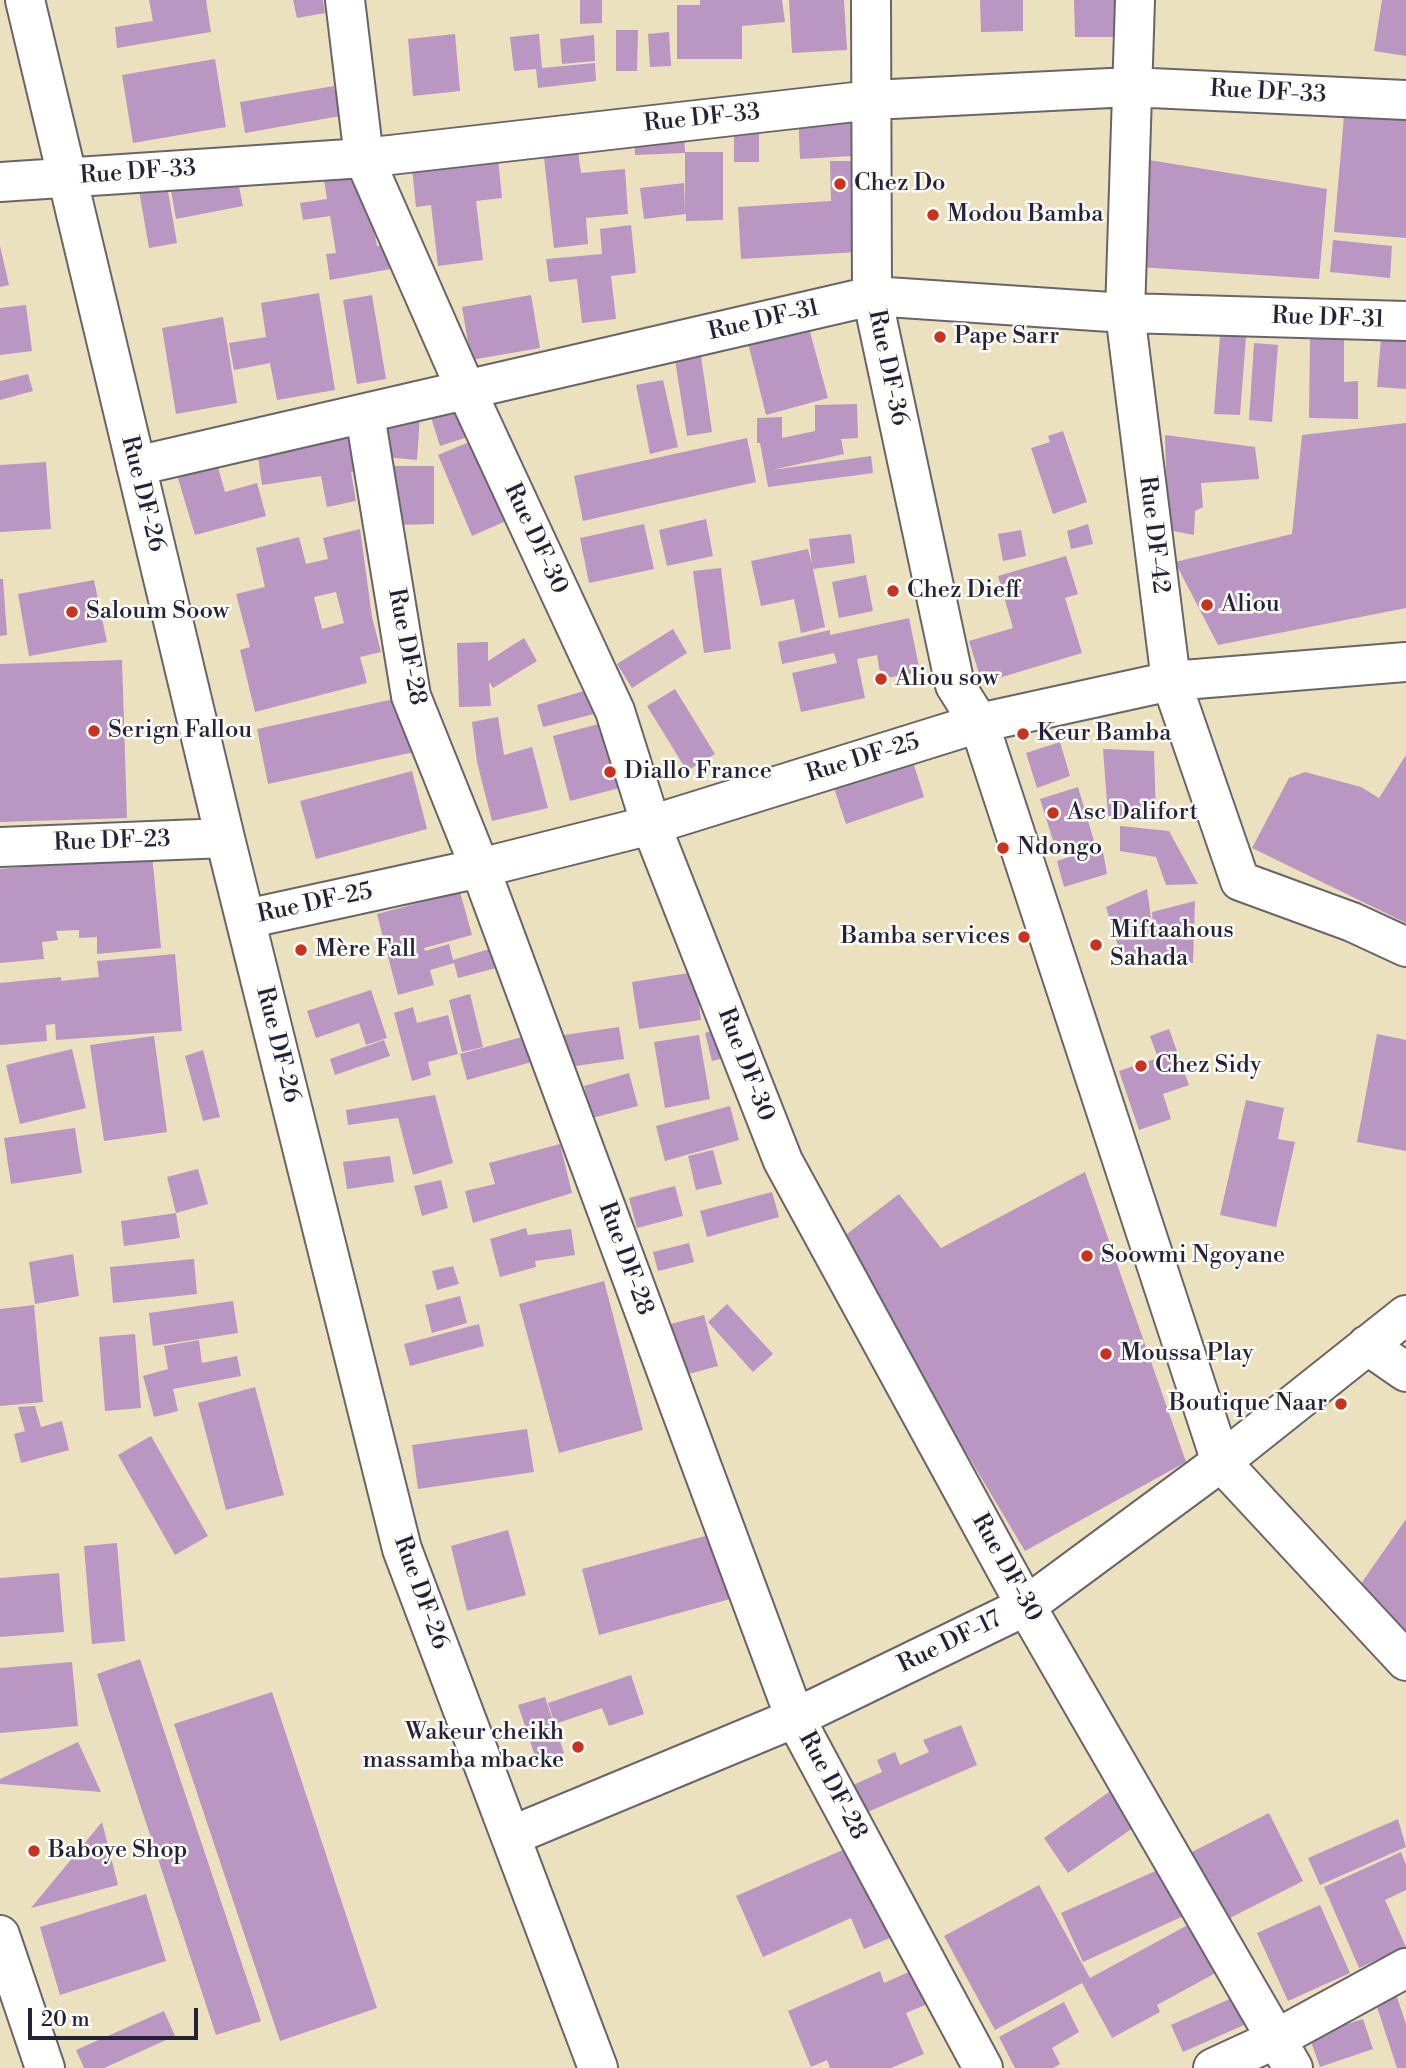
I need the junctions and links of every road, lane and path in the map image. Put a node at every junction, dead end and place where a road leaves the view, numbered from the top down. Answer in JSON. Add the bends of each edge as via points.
{"nodes":[{"id":1,"x":25,"y":0,"type":"edge"},
{"id":2,"x":345,"y":0,"type":"edge"},
{"id":3,"x":871,"y":0,"type":"edge"},
{"id":4,"x":1135,"y":0,"type":"edge"},
{"id":5,"x":1130,"y":87,"type":"junction"},
{"id":6,"x":872,"y":100,"type":"junction"},
{"id":7,"x":1406,"y":100,"type":"edge"},
{"id":8,"x":364,"y":158,"type":"junction"},
{"id":9,"x":66,"y":178,"type":"junction"},
{"id":10,"x":0,"y":182,"type":"edge"},
{"id":11,"x":872,"y":296,"type":"junction"},
{"id":12,"x":1125,"y":313,"type":"junction"},
{"id":13,"x":1406,"y":321,"type":"edge"},
{"id":14,"x":467,"y":392,"type":"junction"},
{"id":15,"x":366,"y":415,"type":"junction"},
{"id":16,"x":136,"y":466,"type":"junction"},
{"id":17,"x":1406,"y":662,"type":"edge"},
{"id":18,"x":1171,"y":681,"type":"junction"},
{"id":19,"x":979,"y":723,"type":"junction"},
{"id":20,"x":651,"y":825,"type":"junction"},
{"id":21,"x":225,"y":838,"type":"junction"},
{"id":22,"x":0,"y":847,"type":"edge"},
{"id":23,"x":480,"y":868,"type":"junction"},
{"id":24,"x":246,"y":919,"type":"junction"},
{"id":25,"x":1406,"y":947,"type":"edge"},
{"id":26,"x":1406,"y":1315,"type":"edge"},
{"id":27,"x":1367,"y":1345,"type":"junction"},
{"id":28,"x":1406,"y":1371,"type":"edge"},
{"id":29,"x":1221,"y":1462,"type":"junction"},
{"id":30,"x":1026,"y":1606,"type":"junction"},
{"id":31,"x":1406,"y":1661,"type":"edge"},
{"id":32,"x":795,"y":1718,"type":"junction"},
{"id":33,"x":511,"y":1836,"type":"junction"},
{"id":34,"x":0,"y":1935,"type":"edge"},
{"id":35,"x":1406,"y":1968,"type":"edge"},
{"id":36,"x":1284,"y":2053,"type":"edge"},
{"id":37,"x":45,"y":2068,"type":"edge"},
{"id":38,"x":598,"y":2068,"type":"edge"},
{"id":39,"x":983,"y":2068,"type":"edge"},
{"id":40,"x":1213,"y":2068,"type":"edge"}],
"edges":[{"from":1,"to":9,"type":"street","name":"Rue DF-26"},
{"from":2,"to":8,"type":"street","name":"Rue DF-30"},
{"from":3,"to":6,"type":"street","name":"Rue DF-36"},
{"from":4,"to":5,"type":"street","name":"Rue DF-42"},
{"from":5,"to":6,"type":"street","name":"Rue DF-33"},
{"from":5,"to":7,"type":"street","name":"Rue DF-33"},
{"from":5,"to":12,"type":"street","name":"Rue DF-42"},
{"from":6,"to":8,"type":"street","name":"Rue DF-33"},
{"from":6,"to":11,"type":"street","name":"Rue DF-36"},
{"from":8,"to":9,"type":"street","name":"Rue DF-33"},
{"from":8,"to":14,"type":"street","name":"Rue DF-30"},
{"from":9,"to":10,"type":"street","name":"Rue DF-33"},
{"from":9,"to":16,"type":"street","name":"Rue DF-26"},
{"from":11,"to":12,"type":"street","name":"Rue DF-31"},
{"from":11,"to":14,"type":"street","name":"Rue DF-31"},
{"from":11,"to":19,"type":"street","name":"Rue DF-36","via":[[955,685]]},
{"from":12,"to":13,"type":"street","name":"Rue DF-31"},
{"from":12,"to":18,"type":"street","name":"Rue DF-42"},
{"from":14,"to":15,"type":"street","name":"Rue DF-31"},
{"from":14,"to":20,"type":"street","name":"Rue DF-30","via":[[615,711]]},
{"from":15,"to":16,"type":"street","name":"Rue DF-31"},
{"from":15,"to":23,"type":"street","name":"Rue DF-28","via":[[411,696]]},
{"from":16,"to":21,"type":"street","name":"Rue DF-26"},
{"from":17,"to":18,"type":"street","name":"Rue DF-25"},
{"from":18,"to":19,"type":"street","name":"Rue DF-25"},
{"from":18,"to":25,"type":"street","name":"Rue DF-42","via":[[1240,881]]},
{"from":19,"to":20,"type":"street","name":"Rue DF-25"},
{"from":19,"to":29,"type":"street","name":"Rue DF-36"},
{"from":20,"to":23,"type":"street","name":"Rue DF-25"},
{"from":20,"to":30,"type":"street","name":"Rue DF-30","via":[[783,1161]]},
{"from":21,"to":22,"type":"street","name":"Rue DF-23"},
{"from":21,"to":24,"type":"street","name":"Rue DF-26"},
{"from":23,"to":24,"type":"street","name":"Rue DF-25"},
{"from":23,"to":32,"type":"street","name":"Rue DF-28"},
{"from":24,"to":33,"type":"street","name":"Rue DF-26","via":[[402,1549]]},
{"from":26,"to":27,"type":"street","name":"Rue DF-17"},
{"from":27,"to":28,"type":"street"},
{"from":27,"to":29,"type":"street","name":"Rue DF-17"},
{"from":29,"to":30,"type":"street","name":"Rue DF-17"},
{"from":29,"to":31,"type":"street"},
{"from":30,"to":32,"type":"street","name":"Rue DF-17"},
{"from":30,"to":36,"type":"street","name":"Rue DF-30"},
{"from":32,"to":33,"type":"street","name":"Rue DF-17"},
{"from":32,"to":39,"type":"street","name":"Rue DF-28"},
{"from":33,"to":38,"type":"street","name":"Rue DF-26"},
{"from":34,"to":37,"type":"street"},
{"from":35,"to":36,"type":"street"},
{"from":36,"to":40,"type":"street"}]}
